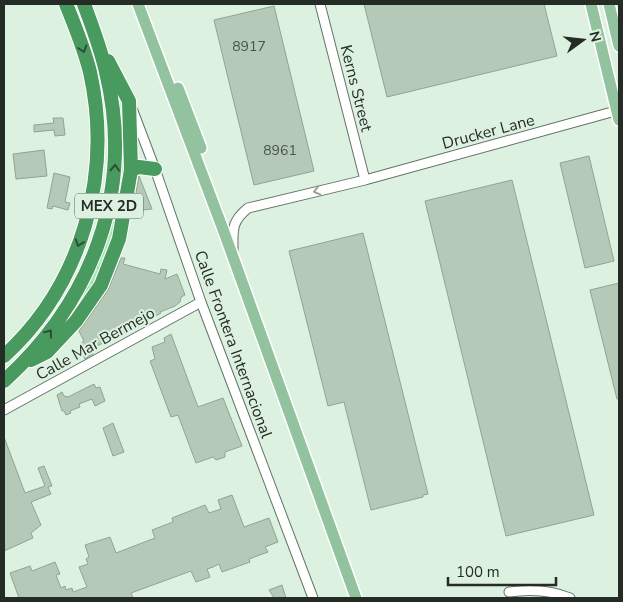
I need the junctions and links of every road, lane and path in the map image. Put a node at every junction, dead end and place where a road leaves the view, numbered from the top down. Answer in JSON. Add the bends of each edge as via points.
{"nodes":[{"id":1,"x":66,"y":4,"type":"edge"},
{"id":2,"x":84,"y":4,"type":"edge"},
{"id":3,"x":138,"y":4,"type":"edge"},
{"id":4,"x":147,"y":4,"type":"edge"},
{"id":5,"x":320,"y":4,"type":"edge"},
{"id":6,"x":590,"y":4,"type":"edge"},
{"id":7,"x":609,"y":4,"type":"edge"},
{"id":8,"x":619,"y":46,"type":"edge"},
{"id":9,"x":100,"y":47,"type":"junction"},
{"id":10,"x":129,"y":100,"type":"junction"},
{"id":11,"x":618,"y":114,"type":"edge"},
{"id":12,"x":155,"y":169,"type":"junction"},
{"id":13,"x":130,"y":170,"type":"junction"},
{"id":14,"x":364,"y":180,"type":"junction"},
{"id":15,"x":233,"y":237,"type":"junction"},
{"id":16,"x":233,"y":258,"type":"junction"},
{"id":17,"x":201,"y":302,"type":"junction"},
{"id":18,"x":4,"y":356,"type":"edge"},
{"id":19,"x":21,"y":365,"type":"junction"},
{"id":20,"x":4,"y":381,"type":"edge"},
{"id":21,"x":4,"y":410,"type":"edge"},
{"id":22,"x":509,"y":592,"type":"dead end"},
{"id":23,"x":313,"y":598,"type":"edge"},
{"id":24,"x":356,"y":598,"type":"edge"},
{"id":25,"x":364,"y":598,"type":"edge"},
{"id":26,"x":570,"y":598,"type":"edge"}],
"edges":[{"from":1,"to":18,"type":"highway","number":"MEX 2D","one_way":true,"via":[[84,52],[94,94],[98,129],[92,202],[73,261],[61,285],[35,323]]},
{"from":2,"to":9,"type":"highway","number":"MEX 2D"},
{"from":3,"to":16,"type":"main road"},
{"from":4,"to":15,"type":"main road"},
{"from":5,"to":14,"type":"street","name":"Kerns Street"},
{"from":6,"to":11,"type":"main road"},
{"from":7,"to":8,"type":"main road"},
{"from":9,"to":10,"type":"highway"},
{"from":19,"to":9,"type":"highway","number":"MEX 2D","one_way":true,"via":[[44,340],[77,292],[98,244],[111,200],[116,155],[114,124]]},
{"from":10,"to":12,"type":"street","name":"Calle Frontera Internacional"},
{"from":10,"to":13,"type":"highway"},
{"from":11,"to":14,"type":"street","name":"Drucker Lane"},
{"from":12,"to":13,"type":"highway","via":[[139,167]]},
{"from":12,"to":17,"type":"street","name":"Calle Frontera Internacional"},
{"from":13,"to":19,"type":"highway","via":[[119,239],[102,285],[76,321],[47,352]]},
{"from":14,"to":15,"type":"street","name":"Drucker Lane","one_way":true,"via":[[248,208],[234,225]]},
{"from":15,"to":16,"type":"street","name":"Drucker Lane"},
{"from":15,"to":25,"type":"main road"},
{"from":16,"to":24,"type":"main road"},
{"from":17,"to":21,"type":"street","name":"Calle Mar Bermejo"},
{"from":17,"to":23,"type":"street","name":"Calle Frontera Internacional"},
{"from":19,"to":20,"type":"highway","number":"MEX 2D"},
{"from":22,"to":26,"type":"street","via":[[552,592]]}]}
